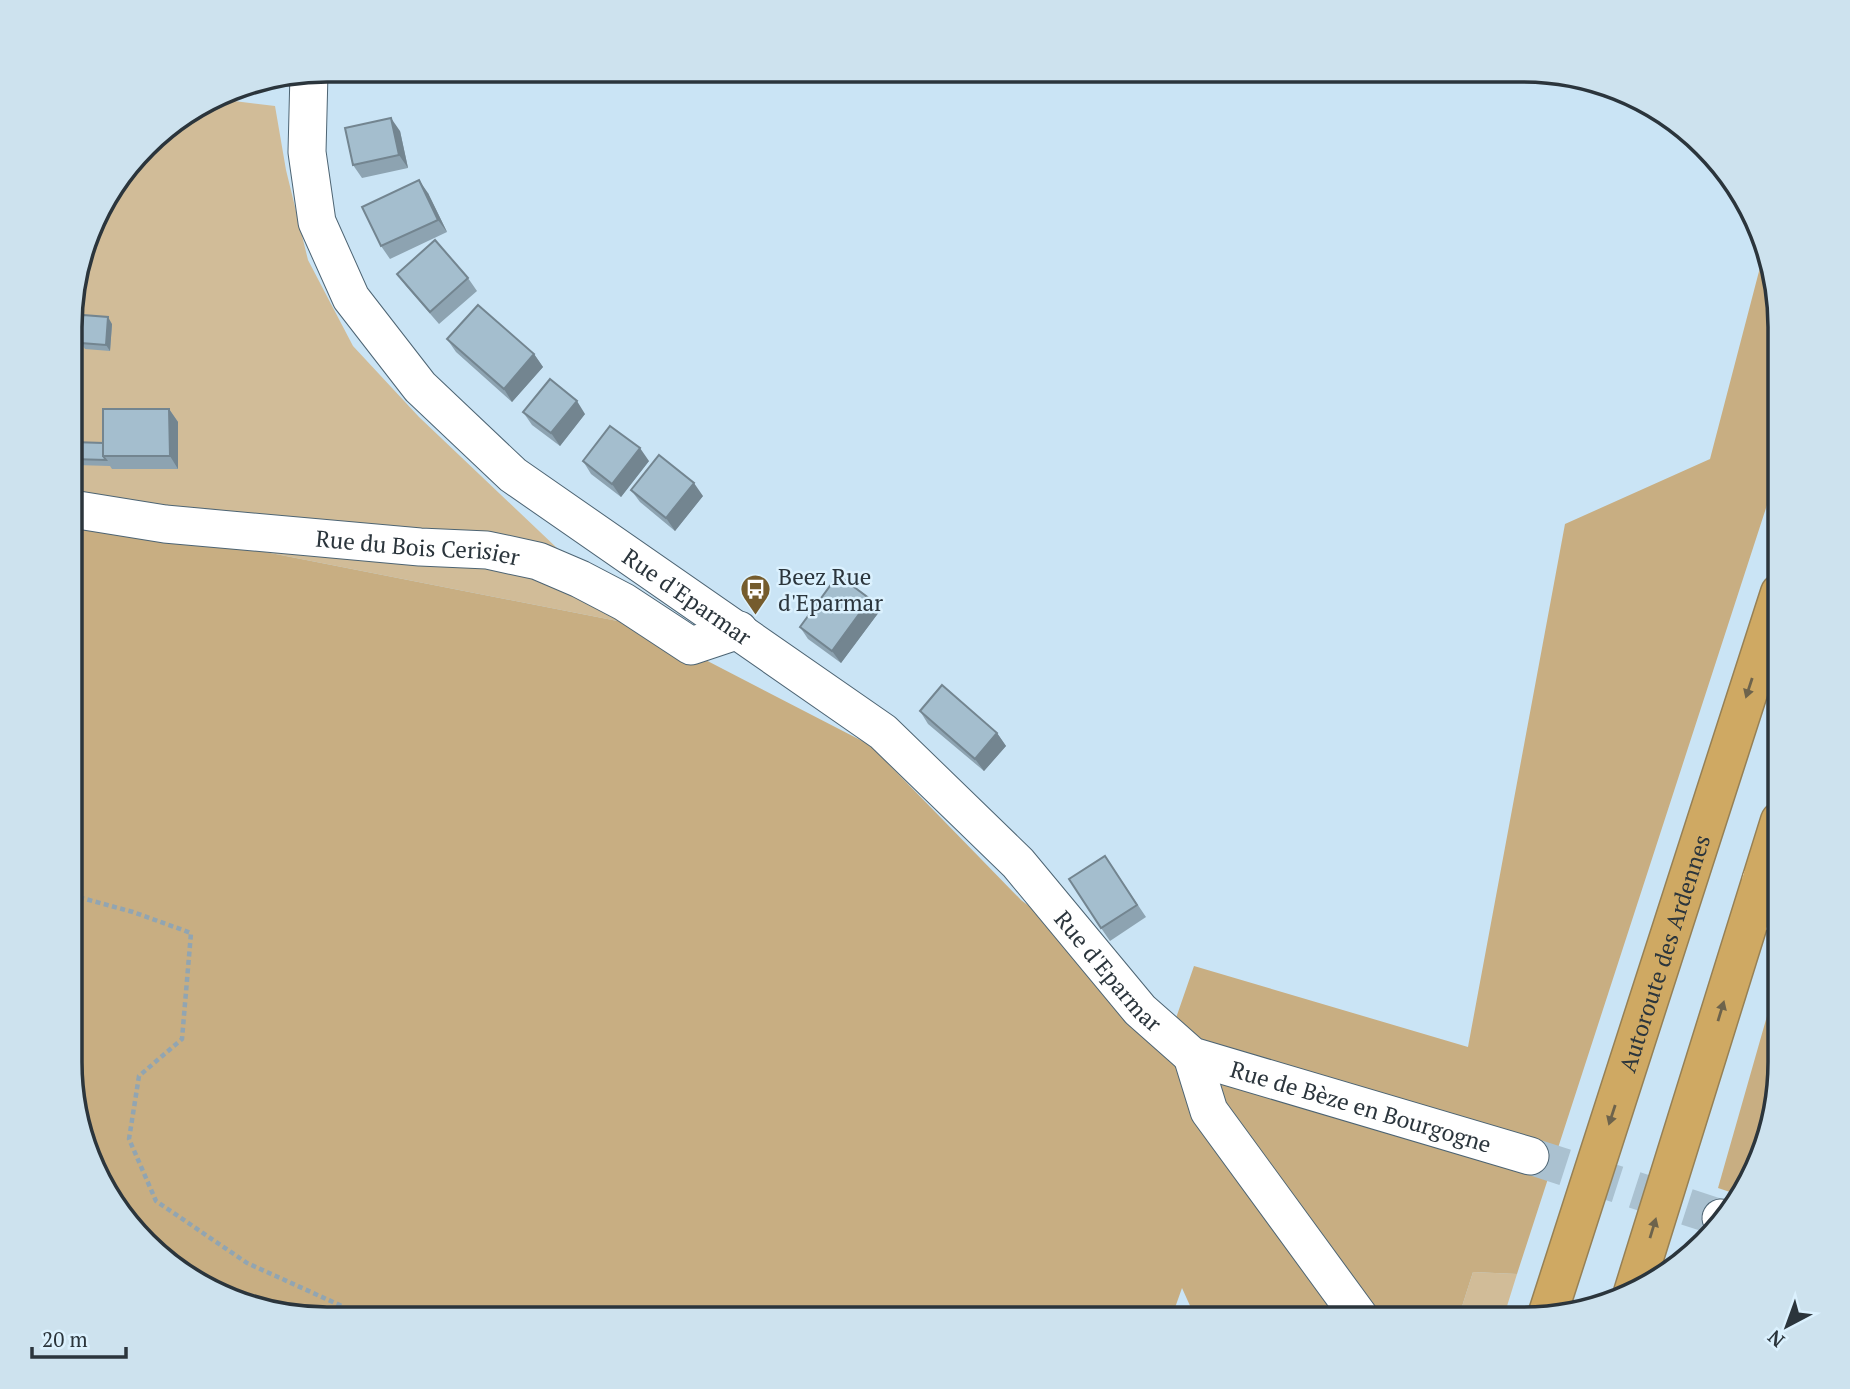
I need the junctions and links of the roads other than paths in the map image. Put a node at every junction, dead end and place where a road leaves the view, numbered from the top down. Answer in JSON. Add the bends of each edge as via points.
{"nodes":[{"id":1,"x":309,"y":83,"type":"edge"},
{"id":2,"x":82,"y":511,"type":"edge"},
{"id":3,"x":739,"y":631,"type":"junction"},
{"id":4,"x":1767,"y":633,"type":"edge"},
{"id":5,"x":1767,"y":861,"type":"edge"},
{"id":6,"x":1761,"y":880,"type":"junction"},
{"id":7,"x":1767,"y":892,"type":"edge"},
{"id":8,"x":1192,"y":1056,"type":"junction"},
{"id":9,"x":1530,"y":1156,"type":"tunnel mouth"},
{"id":10,"x":1638,"y":1277,"type":"edge"},
{"id":11,"x":1550,"y":1305,"type":"edge"},
{"id":12,"x":1352,"y":1307,"type":"edge"}],
"edges":[{"from":1,"to":3,"type":"street","name":"Rue d'Eparmar","via":[[307,152],[317,222],[351,298],[420,387],[513,475]]},
{"from":2,"to":3,"type":"street","name":"Rue du Bois Cerisier","via":[[166,524],[487,550],[538,561],[580,579],[691,646]]},
{"from":3,"to":8,"type":"street","name":"Rue d'Eparmar","via":[[883,732],[1018,863],[1140,1010]]},
{"from":4,"to":11,"type":"highway","name":"Autoroute des Ardennes","one_way":true},
{"from":5,"to":6,"type":"highway"},
{"from":6,"to":7,"type":"street"},
{"from":10,"to":6,"type":"highway","one_way":true},
{"from":8,"to":9,"type":"street","name":"Rue de Bèze en Bourgogne"},
{"from":8,"to":12,"type":"street","via":[[1209,1111]]}]}
